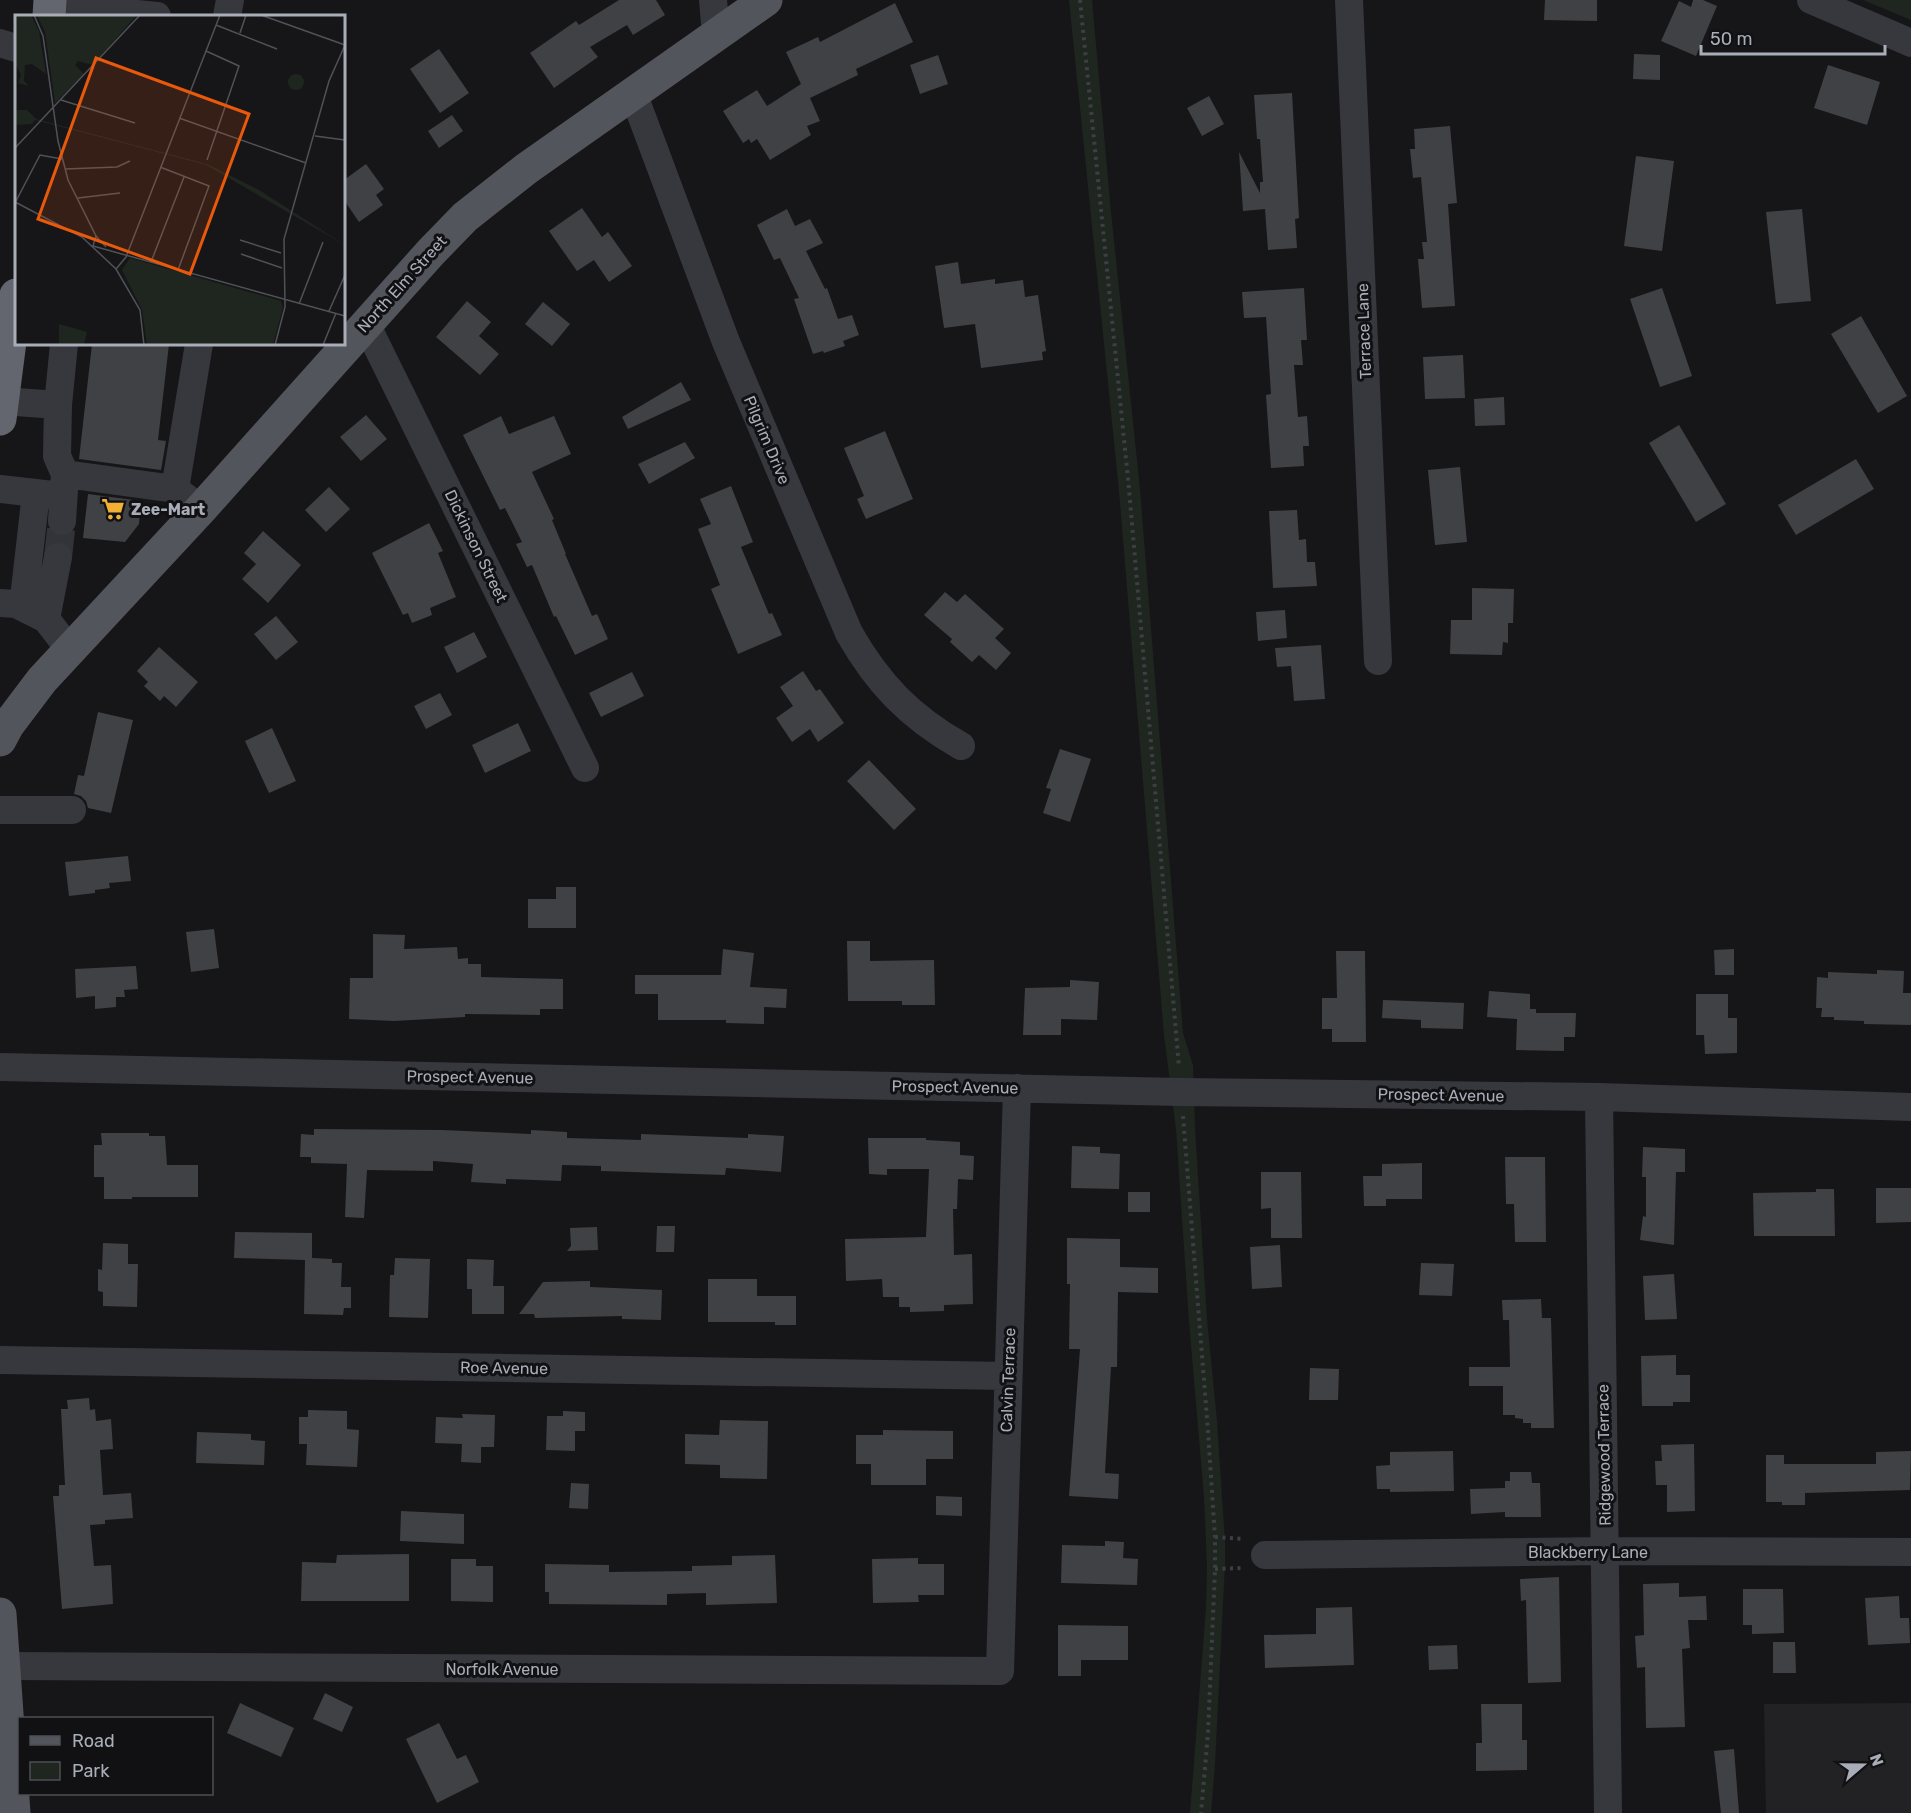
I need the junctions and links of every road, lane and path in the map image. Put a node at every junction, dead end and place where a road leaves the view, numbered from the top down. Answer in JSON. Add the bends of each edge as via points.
{"nodes":[{"id":1,"x":230,"y":0,"type":"edge"},
{"id":2,"x":713,"y":0,"type":"edge"},
{"id":3,"x":766,"y":0,"type":"edge"},
{"id":4,"x":1080,"y":0,"type":"edge"},
{"id":5,"x":1349,"y":0,"type":"edge"},
{"id":6,"x":1810,"y":0,"type":"edge"},
{"id":7,"x":50,"y":7,"type":"edge"},
{"id":8,"x":146,"y":15,"type":"edge"},
{"id":9,"x":227,"y":15,"type":"edge"},
{"id":10,"x":716,"y":35,"type":"junction"},
{"id":11,"x":0,"y":43,"type":"edge"},
{"id":12,"x":1911,"y":43,"type":"edge"},
{"id":13,"x":15,"y":48,"type":"edge"},
{"id":14,"x":633,"y":93,"type":"junction"},
{"id":15,"x":15,"y":304,"type":"edge"},
{"id":16,"x":366,"y":324,"type":"junction"},
{"id":17,"x":64,"y":345,"type":"edge"},
{"id":18,"x":199,"y":345,"type":"edge"},
{"id":19,"x":57,"y":405,"type":"junction"},
{"id":20,"x":1,"y":410,"type":"edge"},
{"id":21,"x":0,"y":489,"type":"edge"},
{"id":22,"x":175,"y":489,"type":"junction"},
{"id":23,"x":36,"y":493,"type":"junction"},
{"id":24,"x":64,"y":497,"type":"junction"},
{"id":25,"x":201,"y":509,"type":"junction"},
{"id":26,"x":58,"y":557,"type":"tunnel mouth"},
{"id":27,"x":23,"y":610,"type":"edge"},
{"id":28,"x":70,"y":650,"type":"junction"},
{"id":29,"x":1378,"y":661,"type":"dead end"},
{"id":30,"x":42,"y":680,"type":"junction"},
{"id":31,"x":0,"y":707,"type":"edge"},
{"id":32,"x":0,"y":740,"type":"edge"},
{"id":33,"x":961,"y":746,"type":"dead end"},
{"id":34,"x":585,"y":768,"type":"dead end"},
{"id":35,"x":0,"y":810,"type":"edge"},
{"id":36,"x":72,"y":810,"type":"dead end"},
{"id":37,"x":0,"y":1067,"type":"edge"},
{"id":38,"x":1179,"y":1070,"type":"dead end"},
{"id":39,"x":1017,"y":1088,"type":"junction"},
{"id":40,"x":1599,"y":1097,"type":"junction"},
{"id":41,"x":1182,"y":1107,"type":"dead end"},
{"id":42,"x":1911,"y":1107,"type":"edge"},
{"id":43,"x":0,"y":1360,"type":"edge"},
{"id":44,"x":1008,"y":1376,"type":"junction"},
{"id":45,"x":1605,"y":1551,"type":"junction"},
{"id":46,"x":1911,"y":1552,"type":"edge"},
{"id":47,"x":1265,"y":1555,"type":"dead end"},
{"id":48,"x":0,"y":1614,"type":"edge"},
{"id":49,"x":3,"y":1666,"type":"junction"},
{"id":50,"x":1000,"y":1671,"type":"joint"},
{"id":51,"x":14,"y":1813,"type":"edge"},
{"id":52,"x":1202,"y":1813,"type":"edge"},
{"id":53,"x":1608,"y":1813,"type":"edge"}],
"edges":[{"from":1,"to":9,"type":"street"},
{"from":2,"to":10,"type":"street"},
{"from":3,"to":10,"type":"main road","name":"North Elm Street"},
{"from":4,"to":38,"type":"path","via":[[1129,489]]},
{"from":5,"to":29,"type":"street","name":"Terrace Lane"},
{"from":6,"to":12,"type":"street"},
{"from":7,"to":8,"type":"street"},
{"from":10,"to":14,"type":"main road","name":"North Elm Street"},
{"from":11,"to":13,"type":"street"},
{"from":14,"to":16,"type":"main road","name":"North Elm Street","via":[[465,217]]},
{"from":14,"to":33,"type":"street","name":"Pilgrim Drive","via":[[726,342],[849,633],[867,663],[902,703],[933,730]]},
{"from":15,"to":20,"type":"highway"},
{"from":16,"to":25,"type":"main road","name":"North Elm Street"},
{"from":16,"to":34,"type":"street","name":"Dickinson Street"},
{"from":17,"to":19,"type":"street"},
{"from":18,"to":22,"type":"street"},
{"from":19,"to":20,"type":"street"},
{"from":19,"to":24,"type":"street","via":[[57,456]]},
{"from":21,"to":23,"type":"street"},
{"from":22,"to":24,"type":"street"},
{"from":22,"to":25,"type":"street"},
{"from":23,"to":24,"type":"street"},
{"from":23,"to":27,"type":"street"},
{"from":25,"to":28,"type":"main road","name":"North Elm Street"},
{"from":26,"to":27,"type":"street"},
{"from":27,"to":28,"type":"street"},
{"from":28,"to":30,"type":"main road","name":"North Elm Street"},
{"from":30,"to":31,"type":"main road","name":"North Elm Street"},
{"from":30,"to":32,"type":"main road","name":"North Elm Street"},
{"from":35,"to":36,"type":"street"},
{"from":37,"to":39,"type":"street","name":"Prospect Avenue"},
{"from":39,"to":40,"type":"street","name":"Prospect Avenue"},
{"from":39,"to":44,"type":"street","name":"Calvin Terrace"},
{"from":40,"to":42,"type":"street","name":"Prospect Avenue"},
{"from":40,"to":45,"type":"street","name":"Ridgewood Terrace"},
{"from":41,"to":52,"type":"path","via":[[1215,1537]]},
{"from":43,"to":44,"type":"street","name":"Roe Avenue"},
{"from":44,"to":50,"type":"street","name":"Calvin Terrace"},
{"from":45,"to":46,"type":"street","name":"Blackberry Lane"},
{"from":45,"to":47,"type":"street","name":"Blackberry Lane"},
{"from":45,"to":53,"type":"street","name":"Ridgewood Terrace"},
{"from":48,"to":49,"type":"main road"},
{"from":49,"to":50,"type":"street","name":"Norfolk Avenue"},
{"from":49,"to":51,"type":"main road"}]}
